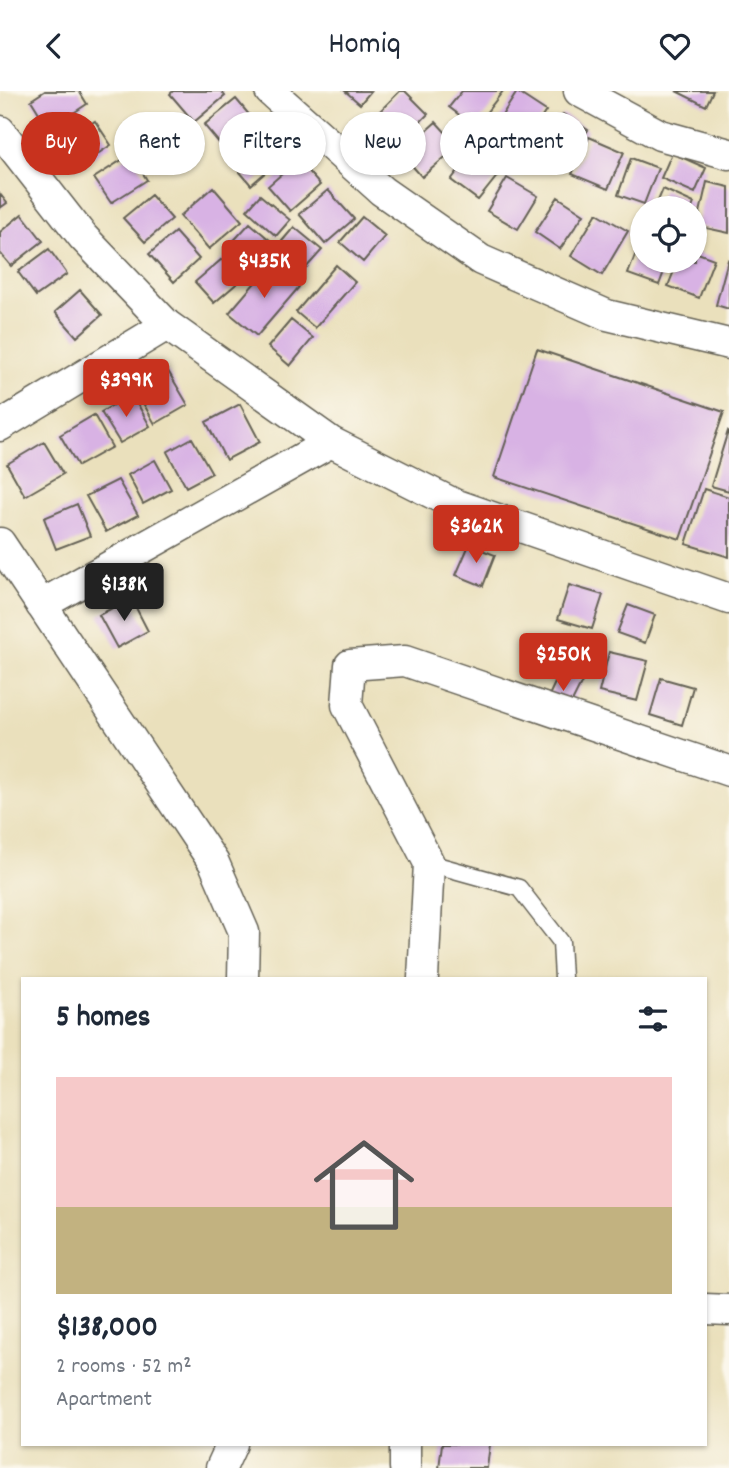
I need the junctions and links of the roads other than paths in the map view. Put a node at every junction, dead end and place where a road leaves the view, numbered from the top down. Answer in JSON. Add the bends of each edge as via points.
{"nodes":[{"id":1,"x":270,"y":91,"type":"edge"},
{"id":2,"x":579,"y":91,"type":"edge"},
{"id":3,"x":0,"y":131,"type":"edge"},
{"id":4,"x":729,"y":155,"type":"edge"},
{"id":5,"x":167,"y":325,"type":"junction"},
{"id":6,"x":729,"y":344,"type":"edge"},
{"id":7,"x":0,"y":426,"type":"edge"},
{"id":8,"x":331,"y":442,"type":"junction"},
{"id":9,"x":0,"y":543,"type":"edge"},
{"id":10,"x":729,"y":599,"type":"edge"},
{"id":11,"x":41,"y":605,"type":"junction"},
{"id":12,"x":729,"y":771,"type":"edge"},
{"id":13,"x":429,"y":863,"type":"junction"},
{"id":14,"x":243,"y":977,"type":"edge"},
{"id":15,"x":423,"y":977,"type":"edge"},
{"id":16,"x":564,"y":977,"type":"edge"},
{"id":17,"x":707,"y":1309,"type":"edge"},
{"id":18,"x":729,"y":1310,"type":"edge"},
{"id":19,"x":231,"y":1446,"type":"edge"},
{"id":20,"x":405,"y":1446,"type":"edge"},
{"id":21,"x":220,"y":1468,"type":"edge"},
{"id":22,"x":405,"y":1468,"type":"edge"}],
"edges":[{"from":1,"to":6,"type":"street","via":[[382,191],[481,261],[607,315]]},
{"from":2,"to":4,"type":"street","via":[[660,135]]},
{"from":3,"to":5,"type":"street","via":[[83,237]]},
{"from":5,"to":7,"type":"street"},
{"from":5,"to":8,"type":"street"},
{"from":8,"to":10,"type":"street","via":[[454,504]]},
{"from":8,"to":11,"type":"street"},
{"from":9,"to":11,"type":"street"},
{"from":11,"to":14,"type":"street","via":[[214,863],[244,932]]},
{"from":12,"to":13,"type":"street","via":[[405,661],[350,665],[347,705]]},
{"from":13,"to":15,"type":"street"},
{"from":13,"to":16,"type":"lane","via":[[519,888],[562,942]]},
{"from":17,"to":18,"type":"street"},
{"from":19,"to":21,"type":"street"},
{"from":20,"to":22,"type":"street"}]}
